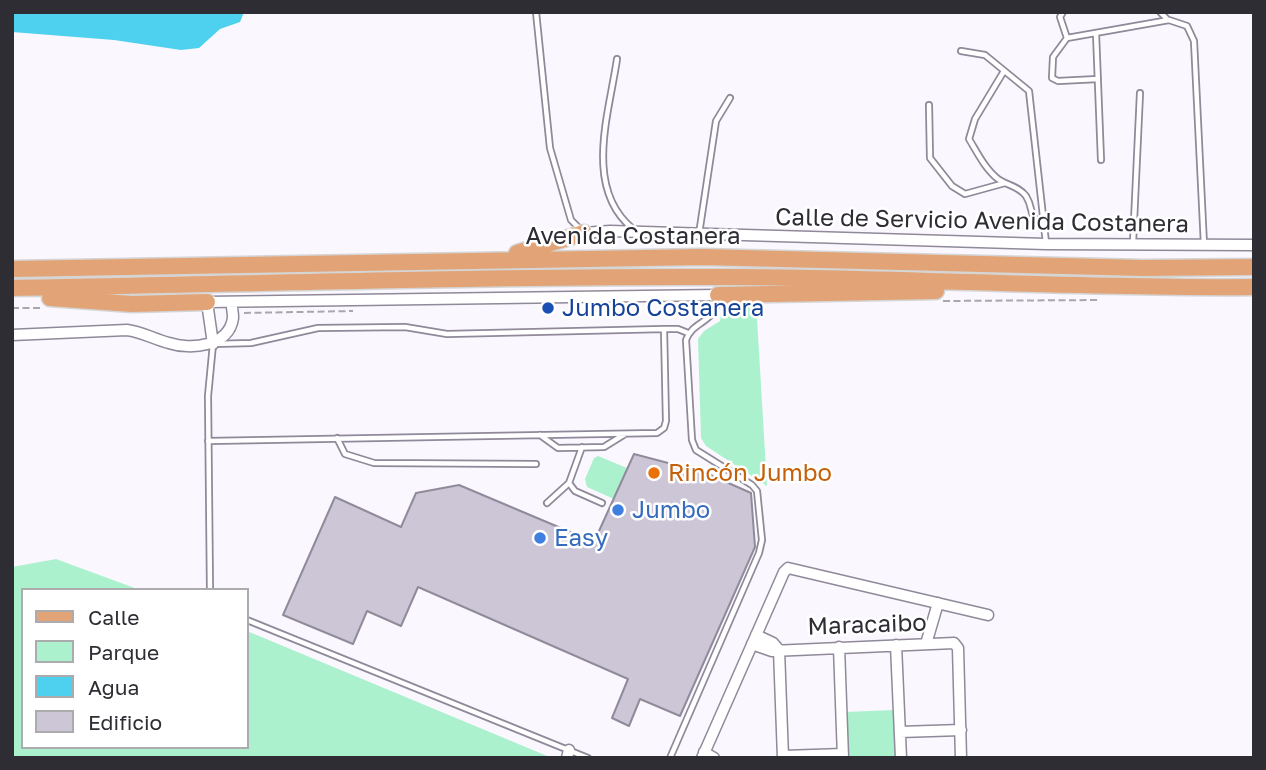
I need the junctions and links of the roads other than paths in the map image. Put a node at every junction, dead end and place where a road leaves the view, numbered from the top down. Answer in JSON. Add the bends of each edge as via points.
{"nodes":[{"id":1,"x":536,"y":12,"type":"edge"},
{"id":2,"x":1063,"y":12,"type":"edge"},
{"id":3,"x":1160,"y":12,"type":"edge"},
{"id":4,"x":1169,"y":20,"type":"junction"},
{"id":5,"x":1096,"y":33,"type":"junction"},
{"id":6,"x":1067,"y":38,"type":"junction"},
{"id":7,"x":961,"y":51,"type":"dead end"},
{"id":8,"x":617,"y":59,"type":"dead end"},
{"id":9,"x":1003,"y":71,"type":"junction"},
{"id":10,"x":1098,"y":79,"type":"junction"},
{"id":11,"x":1140,"y":93,"type":"dead end"},
{"id":12,"x":730,"y":97,"type":"dead end"},
{"id":13,"x":929,"y":105,"type":"dead end"},
{"id":14,"x":1101,"y":160,"type":"dead end"},
{"id":15,"x":1005,"y":183,"type":"junction"},
{"id":16,"x":1044,"y":228,"type":"junction"},
{"id":17,"x":584,"y":233,"type":"junction"},
{"id":18,"x":654,"y":234,"type":"junction"},
{"id":19,"x":699,"y":235,"type":"junction"},
{"id":20,"x":1046,"y":244,"type":"junction"},
{"id":21,"x":1254,"y":245,"type":"edge"},
{"id":22,"x":1133,"y":246,"type":"junction"},
{"id":23,"x":1204,"y":246,"type":"junction"},
{"id":24,"x":484,"y":260,"type":"junction"},
{"id":25,"x":1254,"y":267,"type":"edge"},
{"id":26,"x":12,"y":268,"type":"edge"},
{"id":27,"x":1017,"y":284,"type":"junction"},
{"id":28,"x":1254,"y":287,"type":"edge"},
{"id":29,"x":12,"y":288,"type":"edge"},
{"id":30,"x":718,"y":295,"type":"junction"},
{"id":31,"x":12,"y":299,"type":"edge"},
{"id":32,"x":207,"y":302,"type":"junction"},
{"id":33,"x":231,"y":302,"type":"junction"},
{"id":34,"x":664,"y":329,"type":"junction"},
{"id":35,"x":688,"y":333,"type":"junction"},
{"id":36,"x":12,"y":335,"type":"edge"},
{"id":37,"x":213,"y":344,"type":"junction"},
{"id":38,"x":627,"y":433,"type":"junction"},
{"id":39,"x":539,"y":435,"type":"junction"},
{"id":40,"x":337,"y":438,"type":"junction"},
{"id":41,"x":208,"y":441,"type":"junction"},
{"id":42,"x":582,"y":447,"type":"junction"},
{"id":43,"x":536,"y":464,"type":"dead end"},
{"id":44,"x":569,"y":483,"type":"junction"},
{"id":45,"x":547,"y":503,"type":"dead end"},
{"id":46,"x":602,"y":503,"type":"dead end"},
{"id":47,"x":210,"y":588,"type":"edge"},
{"id":48,"x":937,"y":603,"type":"junction"},
{"id":49,"x":988,"y":615,"type":"dead end"},
{"id":50,"x":248,"y":620,"type":"edge"},
{"id":51,"x":754,"y":639,"type":"junction"},
{"id":52,"x":926,"y":644,"type":"junction"},
{"id":53,"x":896,"y":645,"type":"junction"},
{"id":54,"x":839,"y":647,"type":"junction"},
{"id":55,"x":779,"y":650,"type":"junction"},
{"id":56,"x":961,"y":730,"type":"junction"},
{"id":57,"x":900,"y":732,"type":"junction"},
{"id":58,"x":568,"y":754,"type":"edge"},
{"id":59,"x":703,"y":755,"type":"edge"},
{"id":60,"x":843,"y":756,"type":"edge"},
{"id":61,"x":783,"y":757,"type":"edge"},
{"id":62,"x":588,"y":758,"type":"edge"},
{"id":63,"x":670,"y":758,"type":"edge"},
{"id":64,"x":714,"y":758,"type":"edge"},
{"id":65,"x":901,"y":758,"type":"edge"},
{"id":66,"x":961,"y":758,"type":"edge"}],
"edges":[{"from":1,"to":17,"type":"lane","via":[[550,148],[571,220]]},
{"from":2,"to":6,"type":"lane","via":[[1060,16]]},
{"from":3,"to":4,"type":"lane"},
{"from":4,"to":5,"type":"lane"},
{"from":4,"to":23,"type":"lane","via":[[1187,26],[1194,41]]},
{"from":5,"to":6,"type":"lane"},
{"from":5,"to":10,"type":"lane"},
{"from":6,"to":10,"type":"lane","via":[[1053,57],[1052,78]]},
{"from":7,"to":9,"type":"lane","via":[[985,55]]},
{"from":8,"to":18,"type":"lane","via":[[603,181],[619,217],[633,229]]},
{"from":9,"to":15,"type":"lane","via":[[975,118],[970,139],[982,160]]},
{"from":9,"to":16,"type":"lane","via":[[1029,90]]},
{"from":10,"to":14,"type":"lane"},
{"from":11,"to":22,"type":"lane"},
{"from":12,"to":19,"type":"lane","via":[[716,121]]},
{"from":13,"to":15,"type":"lane","via":[[930,158],[952,186],[965,194]]},
{"from":15,"to":16,"type":"lane","via":[[1025,195],[1032,218]]},
{"from":16,"to":20,"type":"lane"},
{"from":17,"to":18,"type":"street","name":"Calle de Servicio Avenida Costanera"},
{"from":17,"to":24,"type":"main road"},
{"from":18,"to":19,"type":"street","name":"Calle de Servicio Avenida Costanera"},
{"from":19,"to":20,"type":"street","name":"Calle de Servicio Avenida Costanera"},
{"from":20,"to":22,"type":"street","name":"Calle de Servicio Avenida Costanera"},
{"from":21,"to":23,"type":"street","name":"Calle de Servicio Avenida Costanera"},
{"from":22,"to":23,"type":"street","name":"Calle de Servicio Avenida Costanera"},
{"from":24,"to":25,"type":"main road","name":"Avenida Costanera","via":[[702,257]]},
{"from":24,"to":26,"type":"main road","name":"Avenida Costanera"},
{"from":27,"to":28,"type":"main road","name":"Avenida Costanera"},
{"from":27,"to":29,"type":"main road","name":"Avenida Costanera","via":[[671,277]]},
{"from":27,"to":30,"type":"main road","via":[[904,293]]},
{"from":30,"to":33,"type":"street"},
{"from":30,"to":35,"type":"lane","via":[[713,314]]},
{"from":31,"to":32,"type":"main road"},
{"from":32,"to":33,"type":"street"},
{"from":32,"to":37,"type":"street"},
{"from":33,"to":37,"type":"street","via":[[233,320]]},
{"from":34,"to":35,"type":"lane"},
{"from":34,"to":37,"type":"lane","via":[[447,334],[405,327],[318,328],[251,343]]},
{"from":34,"to":38,"type":"lane","via":[[664,429]]},
{"from":35,"to":63,"type":"lane","via":[[692,440],[696,450],[757,491],[762,540]]},
{"from":36,"to":37,"type":"street","via":[[127,330],[177,345]]},
{"from":37,"to":41,"type":"lane"},
{"from":38,"to":39,"type":"lane"},
{"from":38,"to":42,"type":"lane","via":[[604,447]]},
{"from":39,"to":40,"type":"lane"},
{"from":39,"to":42,"type":"lane","via":[[558,448]]},
{"from":40,"to":41,"type":"lane"},
{"from":40,"to":43,"type":"lane","via":[[345,454],[374,463]]},
{"from":41,"to":47,"type":"lane"},
{"from":42,"to":44,"type":"lane"},
{"from":44,"to":45,"type":"lane"},
{"from":44,"to":46,"type":"lane","via":[[575,491]]},
{"from":48,"to":49,"type":"street"},
{"from":48,"to":51,"type":"street","via":[[788,568]]},
{"from":48,"to":52,"type":"street"},
{"from":50,"to":58,"type":"lane"},
{"from":51,"to":55,"type":"street","name":"Maracaibo","via":[[773,643]]},
{"from":51,"to":59,"type":"street"},
{"from":52,"to":53,"type":"street","name":"Maracaibo"},
{"from":52,"to":56,"type":"street","name":"Maracaibo","via":[[956,644]]},
{"from":53,"to":54,"type":"street","name":"Maracaibo"},
{"from":53,"to":57,"type":"street"},
{"from":54,"to":55,"type":"street","name":"Maracaibo"},
{"from":54,"to":60,"type":"street"},
{"from":55,"to":61,"type":"street"},
{"from":56,"to":57,"type":"street"},
{"from":56,"to":66,"type":"street"},
{"from":57,"to":65,"type":"street"},
{"from":58,"to":62,"type":"lane"},
{"from":59,"to":64,"type":"street"},
{"from":60,"to":61,"type":"street"}]}
